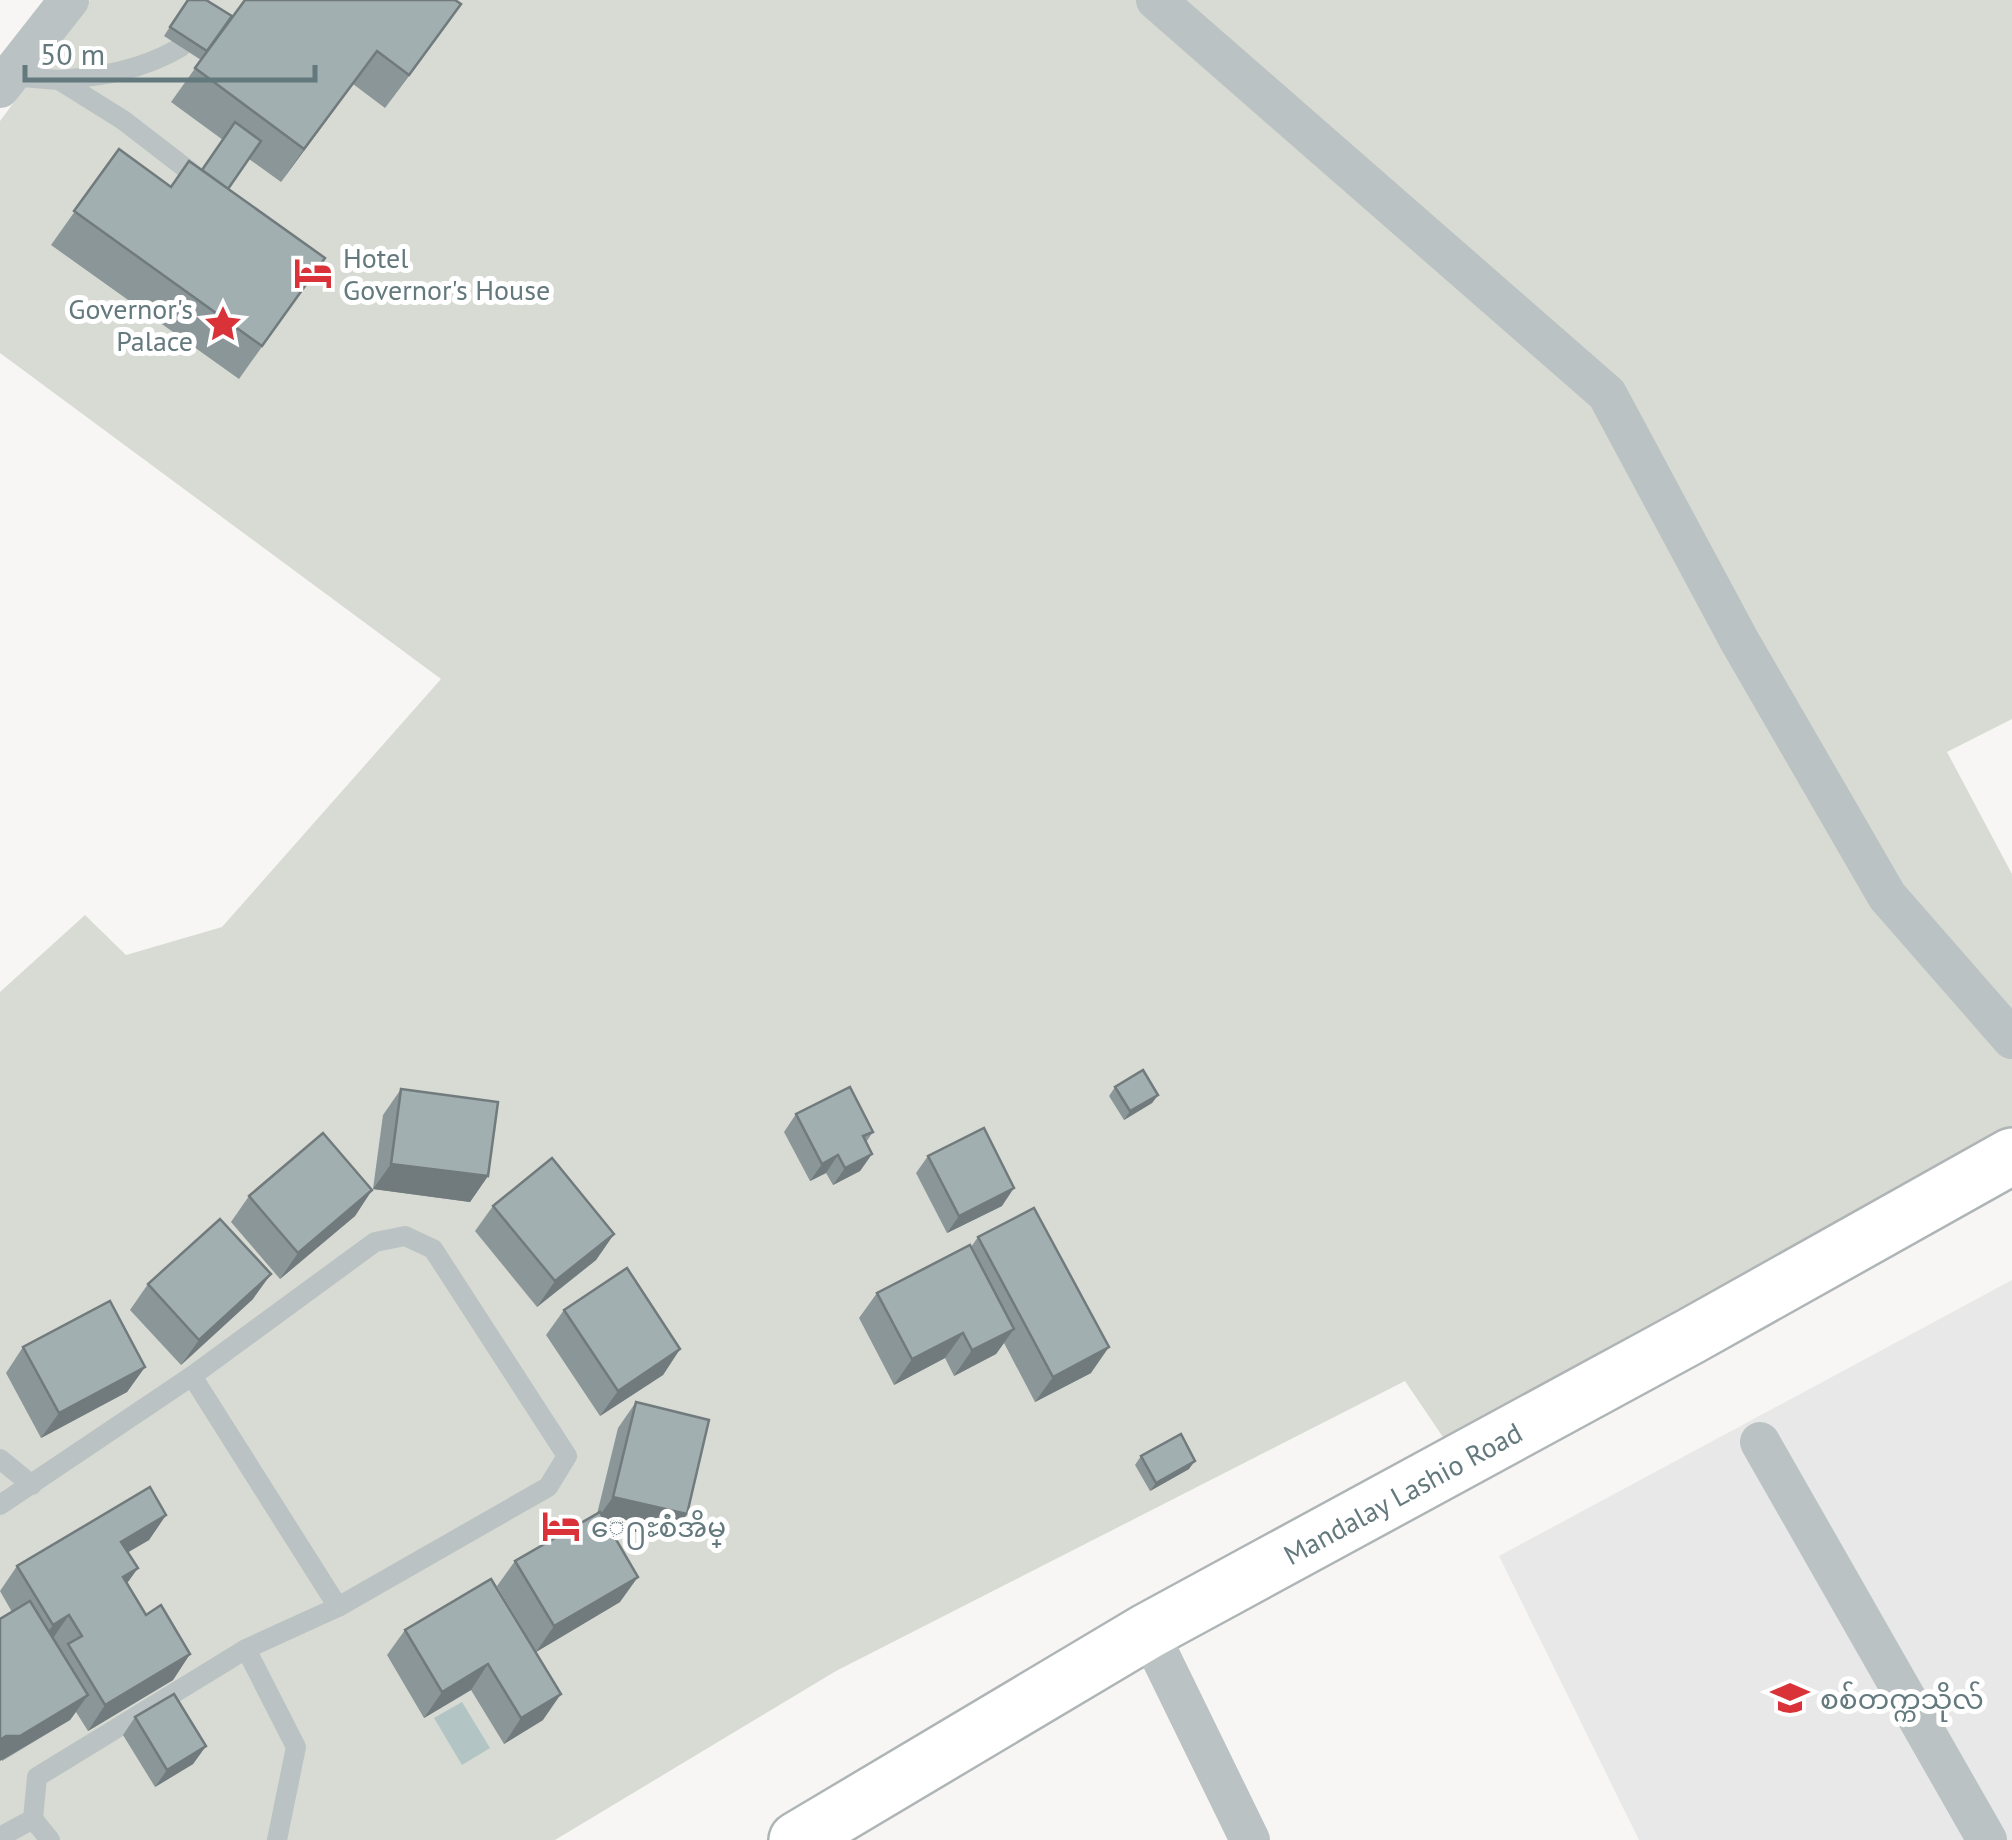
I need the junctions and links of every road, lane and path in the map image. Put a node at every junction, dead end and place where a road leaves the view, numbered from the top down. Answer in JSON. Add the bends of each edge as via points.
{"nodes":[{"id":1,"x":68,"y":0,"type":"edge"},
{"id":2,"x":1156,"y":0,"type":"edge"},
{"id":3,"x":181,"y":47,"type":"edge"},
{"id":4,"x":58,"y":80,"type":"junction"},
{"id":5,"x":4,"y":82,"type":"edge"},
{"id":6,"x":197,"y":176,"type":"edge"},
{"id":7,"x":2012,"y":1039,"type":"edge"},
{"id":8,"x":2012,"y":1156,"type":"edge"},
{"id":9,"x":192,"y":1376,"type":"junction"},
{"id":10,"x":1760,"y":1442,"type":"dead end"},
{"id":11,"x":0,"y":1459,"type":"edge"},
{"id":12,"x":32,"y":1486,"type":"junction"},
{"id":13,"x":0,"y":1506,"type":"edge"},
{"id":14,"x":338,"y":1607,"type":"junction"},
{"id":15,"x":1148,"y":1632,"type":"junction"},
{"id":16,"x":246,"y":1650,"type":"junction"},
{"id":17,"x":33,"y":1819,"type":"junction"},
{"id":18,"x":0,"y":1837,"type":"edge"},
{"id":19,"x":50,"y":1840,"type":"edge"},
{"id":20,"x":277,"y":1840,"type":"edge"},
{"id":21,"x":797,"y":1840,"type":"edge"},
{"id":22,"x":1250,"y":1840,"type":"edge"},
{"id":23,"x":1987,"y":1840,"type":"edge"}],
"edges":[{"from":1,"to":5,"type":"street"},
{"from":2,"to":7,"type":"street","via":[[1607,394],[1887,896]]},
{"from":3,"to":4,"type":"lane","via":[[152,64]]},
{"from":4,"to":5,"type":"lane"},
{"from":4,"to":6,"type":"lane"},
{"from":8,"to":15,"type":"highway","name":"Mandalay Lashio Road"},
{"from":9,"to":12,"type":"lane"},
{"from":9,"to":14,"type":"lane"},
{"from":9,"to":14,"type":"lane","via":[[375,1242],[405,1236],[433,1249],[566,1456],[548,1487]]},
{"from":10,"to":23,"type":"street"},
{"from":11,"to":12,"type":"lane"},
{"from":12,"to":13,"type":"lane"},
{"from":14,"to":16,"type":"lane"},
{"from":15,"to":21,"type":"highway","name":"Mandalay Lashio Road"},
{"from":15,"to":22,"type":"street"},
{"from":16,"to":17,"type":"lane","via":[[37,1777]]},
{"from":16,"to":20,"type":"lane","via":[[296,1747]]},
{"from":17,"to":18,"type":"lane"},
{"from":17,"to":19,"type":"lane"}]}
